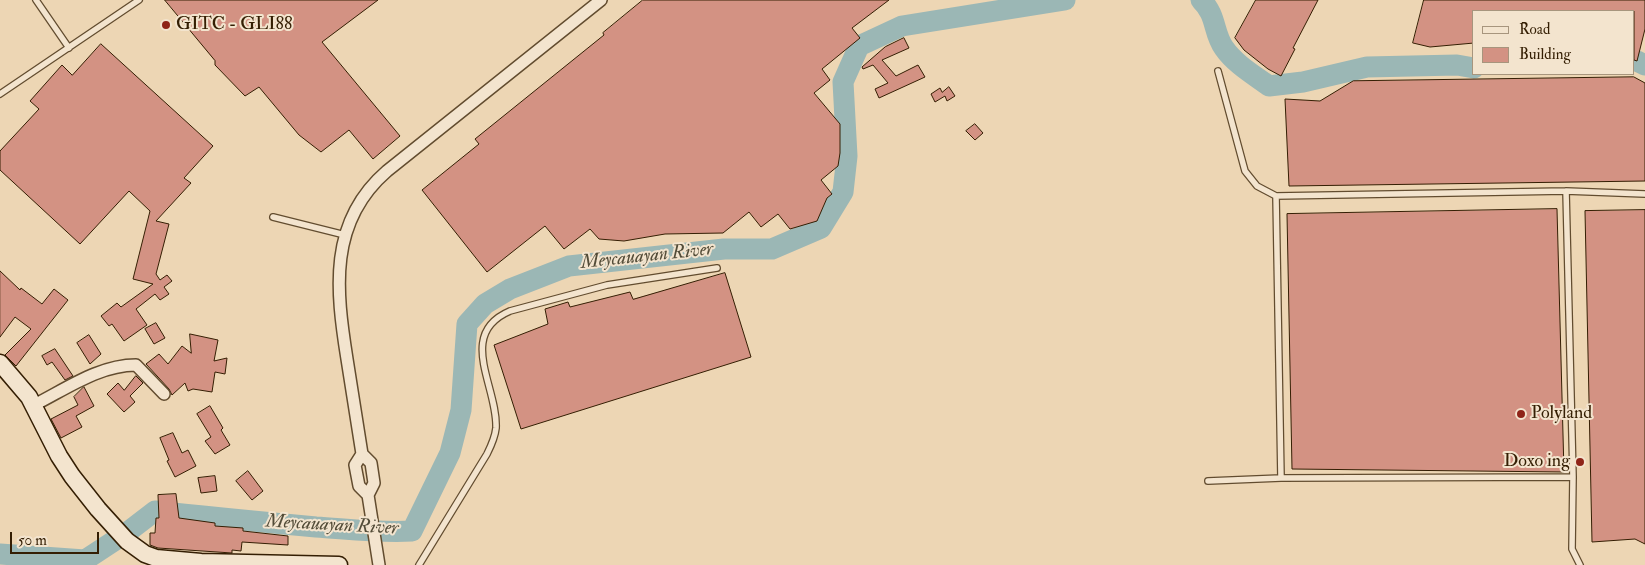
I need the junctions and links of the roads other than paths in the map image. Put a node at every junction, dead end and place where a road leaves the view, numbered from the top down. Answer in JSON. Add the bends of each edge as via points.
{"nodes":[{"id":1,"x":36,"y":0,"type":"edge"},
{"id":2,"x":140,"y":0,"type":"edge"},
{"id":3,"x":601,"y":0,"type":"edge"},
{"id":4,"x":69,"y":48,"type":"junction"},
{"id":5,"x":1218,"y":71,"type":"dead end"},
{"id":6,"x":0,"y":94,"type":"edge"},
{"id":7,"x":1566,"y":192,"type":"junction"},
{"id":8,"x":1645,"y":194,"type":"edge"},
{"id":9,"x":1276,"y":196,"type":"junction"},
{"id":10,"x":273,"y":217,"type":"dead end"},
{"id":11,"x":345,"y":235,"type":"junction"},
{"id":12,"x":717,"y":268,"type":"dead end"},
{"id":13,"x":0,"y":362,"type":"edge"},
{"id":14,"x":164,"y":394,"type":"dead end"},
{"id":15,"x":34,"y":405,"type":"junction"},
{"id":16,"x":1573,"y":477,"type":"junction"},
{"id":17,"x":1281,"y":478,"type":"junction"},
{"id":18,"x":1208,"y":481,"type":"dead end"},
{"id":19,"x":201,"y":564,"type":"edge"},
{"id":20,"x":339,"y":565,"type":"edge"},
{"id":21,"x":379,"y":565,"type":"edge"},
{"id":22,"x":419,"y":565,"type":"edge"},
{"id":23,"x":1580,"y":565,"type":"edge"}],
"edges":[{"from":1,"to":4,"type":"lane"},
{"from":2,"to":4,"type":"lane"},
{"from":3,"to":11,"type":"street","via":[[374,182],[353,215]]},
{"from":4,"to":6,"type":"lane"},
{"from":5,"to":9,"type":"lane","via":[[1245,171],[1258,186]]},
{"from":7,"to":8,"type":"lane"},
{"from":7,"to":9,"type":"lane"},
{"from":7,"to":16,"type":"lane"},
{"from":9,"to":17,"type":"lane"},
{"from":10,"to":11,"type":"lane"},
{"from":11,"to":21,"type":"street","via":[[340,257],[339,307],[362,454],[355,465],[359,486],[368,495]]},
{"from":12,"to":22,"type":"lane","via":[[607,285],[497,317],[482,341],[482,357],[496,428],[494,441]]},
{"from":13,"to":15,"type":"street"},
{"from":14,"to":15,"type":"street","via":[[136,365],[126,365],[105,369]]},
{"from":15,"to":19,"type":"street","via":[[72,476],[127,541],[156,558]]},
{"from":16,"to":17,"type":"lane"},
{"from":16,"to":23,"type":"lane","via":[[1572,549]]},
{"from":17,"to":18,"type":"lane"},
{"from":19,"to":20,"type":"street"}]}
